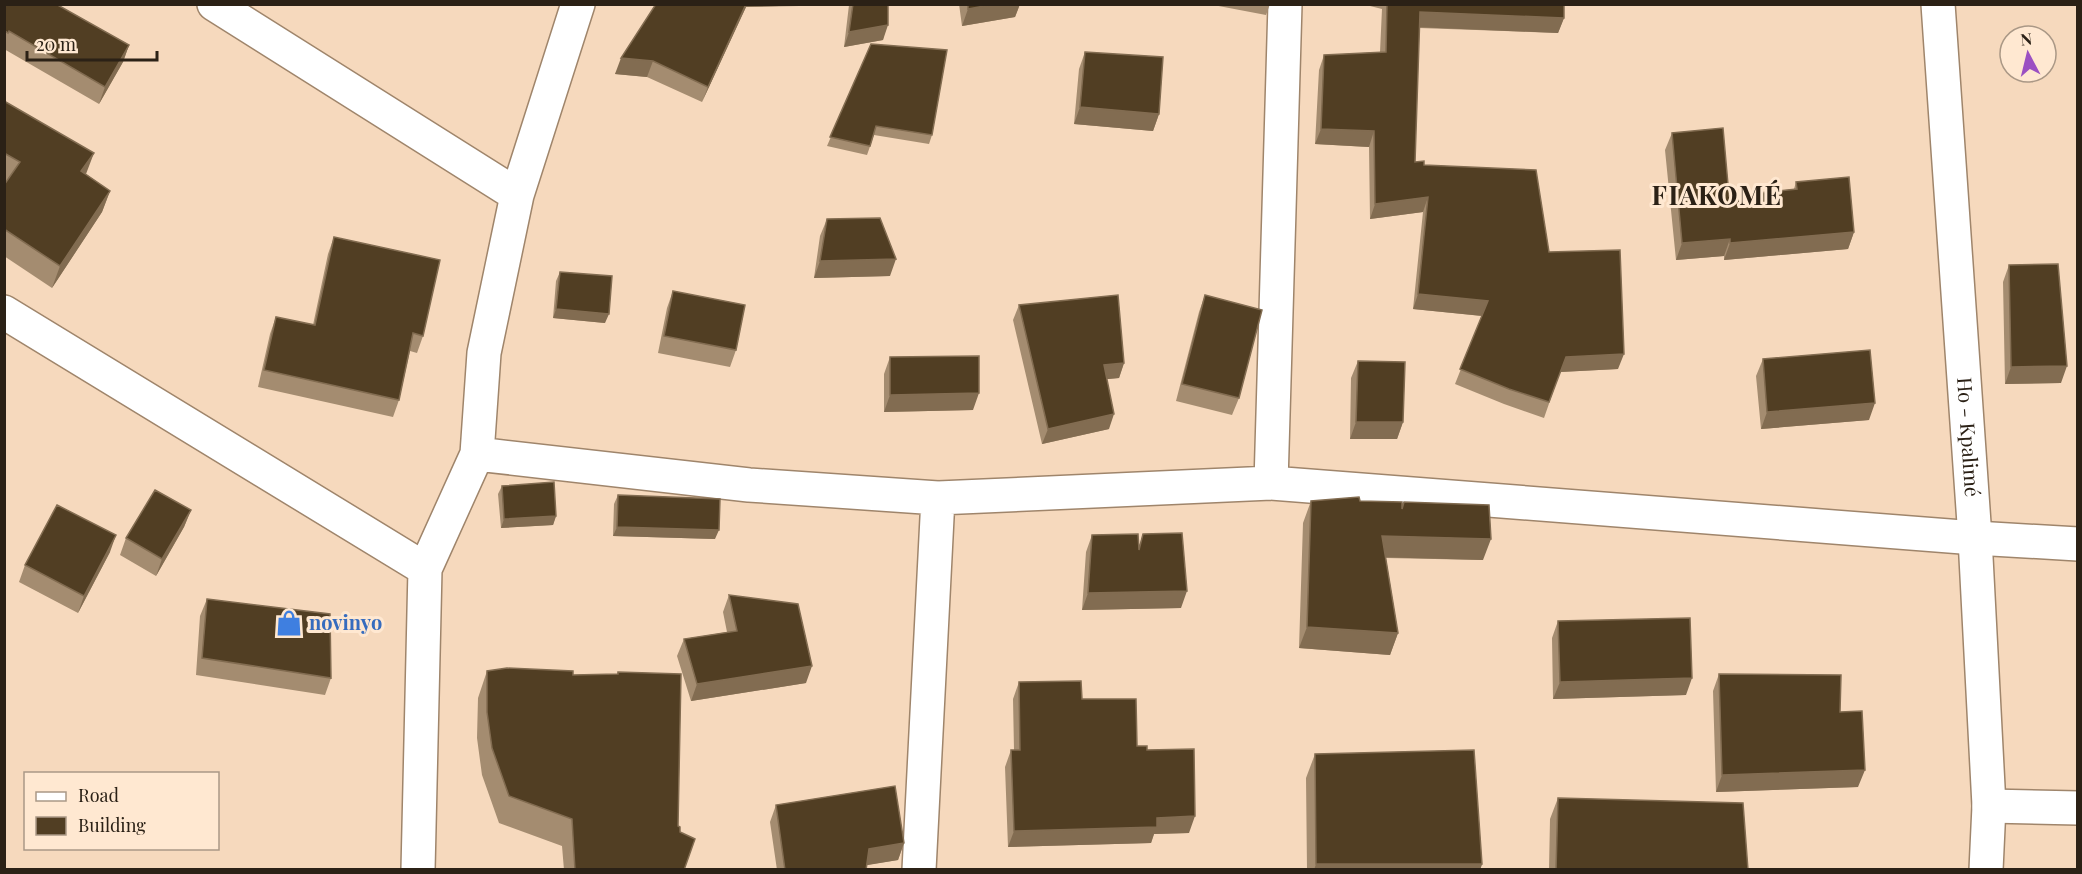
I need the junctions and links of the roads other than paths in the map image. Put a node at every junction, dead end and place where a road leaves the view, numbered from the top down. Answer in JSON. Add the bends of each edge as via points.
{"nodes":[{"id":1,"x":214,"y":4,"type":"edge"},
{"id":2,"x":578,"y":4,"type":"edge"},
{"id":3,"x":1285,"y":4,"type":"edge"},
{"id":4,"x":1938,"y":4,"type":"edge"},
{"id":5,"x":517,"y":195,"type":"junction"},
{"id":6,"x":4,"y":312,"type":"edge"},
{"id":7,"x":477,"y":454,"type":"junction"},
{"id":8,"x":1270,"y":483,"type":"junction"},
{"id":9,"x":938,"y":498,"type":"junction"},
{"id":10,"x":1975,"y":538,"type":"junction"},
{"id":11,"x":2078,"y":544,"type":"edge"},
{"id":12,"x":425,"y":569,"type":"junction"},
{"id":13,"x":1989,"y":806,"type":"junction"},
{"id":14,"x":2078,"y":808,"type":"edge"},
{"id":15,"x":418,"y":870,"type":"edge"},
{"id":16,"x":919,"y":870,"type":"edge"},
{"id":17,"x":1986,"y":870,"type":"edge"}],
"edges":[{"from":1,"to":5,"type":"street"},
{"from":2,"to":5,"type":"street"},
{"from":3,"to":8,"type":"street"},
{"from":4,"to":10,"type":"street","name":"Ho - Kpalimé"},
{"from":5,"to":7,"type":"street","via":[[484,353]]},
{"from":6,"to":12,"type":"street"},
{"from":7,"to":9,"type":"street","via":[[749,485]]},
{"from":7,"to":12,"type":"street"},
{"from":8,"to":9,"type":"street"},
{"from":8,"to":10,"type":"street"},
{"from":9,"to":16,"type":"street"},
{"from":10,"to":11,"type":"street"},
{"from":10,"to":13,"type":"street","name":"Ho - Kpalimé"},
{"from":12,"to":15,"type":"street"},
{"from":13,"to":14,"type":"street"},
{"from":13,"to":17,"type":"street","name":"Ho - Kpalimé"}]}
